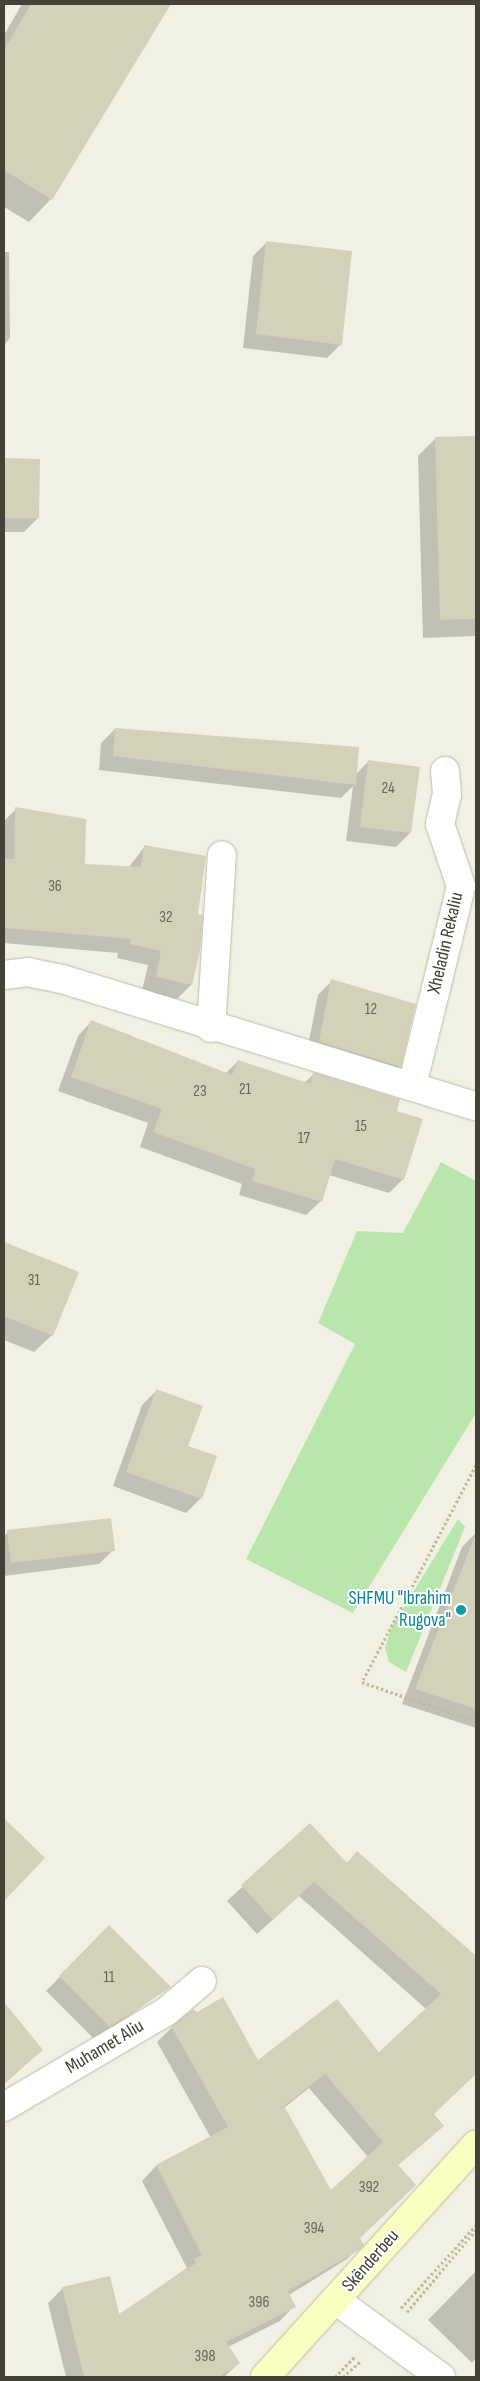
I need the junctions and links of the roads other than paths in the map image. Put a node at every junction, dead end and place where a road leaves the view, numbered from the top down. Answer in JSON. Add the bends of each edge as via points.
{"nodes":[{"id":1,"x":445,"y":772,"type":"dead end"},
{"id":2,"x":222,"y":855,"type":"dead end"},
{"id":3,"x":4,"y":974,"type":"edge"},
{"id":4,"x":212,"y":1028,"type":"junction"},
{"id":5,"x":412,"y":1086,"type":"junction"},
{"id":6,"x":476,"y":1106,"type":"edge"},
{"id":7,"x":202,"y":1981,"type":"dead end"},
{"id":8,"x":4,"y":2108,"type":"edge"},
{"id":9,"x":476,"y":2144,"type":"edge"},
{"id":10,"x":336,"y":2301,"type":"junction"},
{"id":11,"x":265,"y":2377,"type":"edge"},
{"id":12,"x":441,"y":2377,"type":"edge"}],
"edges":[{"from":1,"to":5,"type":"street","name":"Xheladin Rekaliu","via":[[447,794],[440,824],[461,886]]},
{"from":2,"to":4,"type":"street"},
{"from":3,"to":4,"type":"street","via":[[28,972],[62,979]]},
{"from":4,"to":5,"type":"street"},
{"from":5,"to":6,"type":"street"},
{"from":7,"to":8,"type":"street","name":"Muhamet Aliu","via":[[167,2011]]},
{"from":9,"to":10,"type":"main road","name":"Skënderbeu"},
{"from":10,"to":11,"type":"main road","name":"Skënderbeu"},
{"from":10,"to":12,"type":"street"}]}
